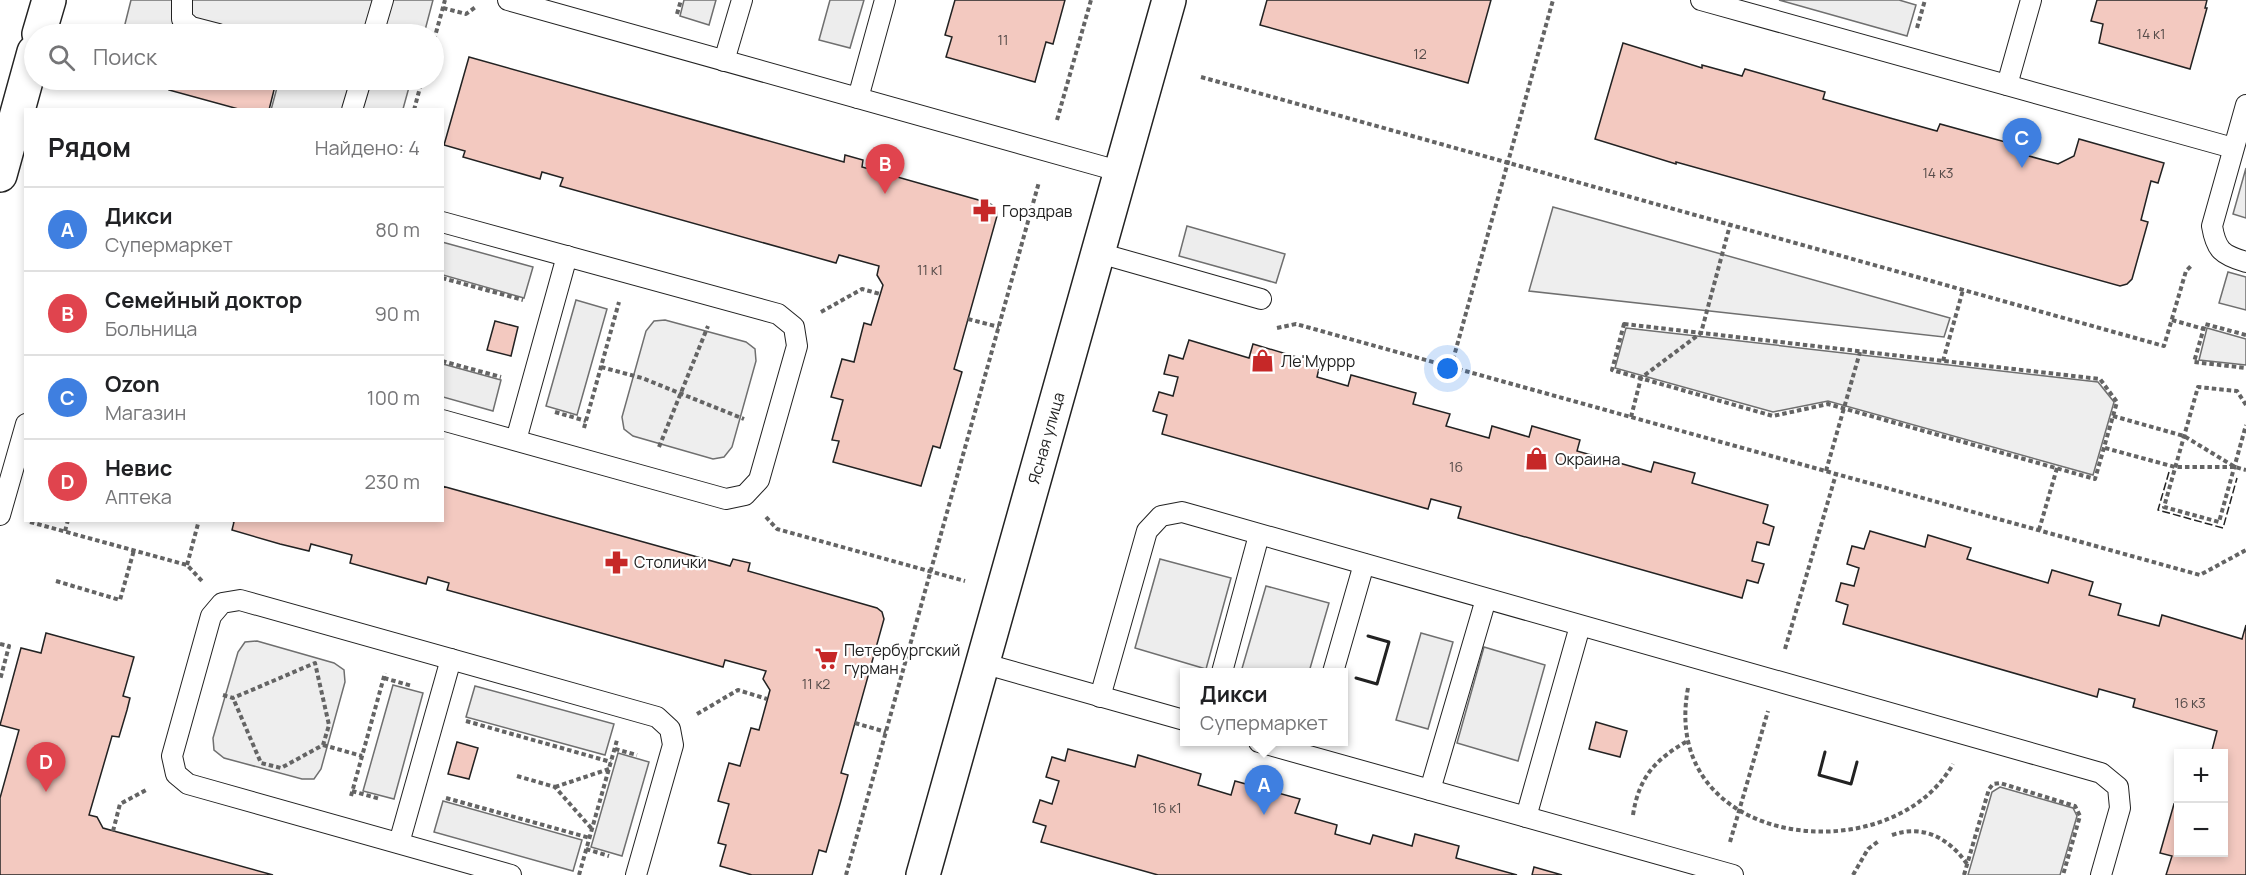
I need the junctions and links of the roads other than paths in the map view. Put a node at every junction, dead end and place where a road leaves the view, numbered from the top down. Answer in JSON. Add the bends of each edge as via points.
{"nodes":[{"id":1,"x":49,"y":0,"type":"edge"},
{"id":2,"x":182,"y":0,"type":"edge"},
{"id":3,"x":383,"y":0,"type":"edge"},
{"id":4,"x":508,"y":0,"type":"edge"},
{"id":5,"x":741,"y":0,"type":"edge"},
{"id":6,"x":885,"y":0,"type":"edge"},
{"id":7,"x":1169,"y":0,"type":"edge"},
{"id":8,"x":1701,"y":0,"type":"edge"},
{"id":9,"x":2031,"y":0,"type":"edge"},
{"id":10,"x":42,"y":24,"type":"edge"},
{"id":11,"x":188,"y":24,"type":"edge"},
{"id":12,"x":376,"y":24,"type":"edge"},
{"id":13,"x":724,"y":61,"type":"junction"},
{"id":14,"x":2007,"y":85,"type":"junction"},
{"id":15,"x":29,"y":90,"type":"edge"},
{"id":16,"x":358,"y":90,"type":"edge"},
{"id":17,"x":858,"y":98,"type":"junction"},
{"id":18,"x":2246,"y":105,"type":"edge"},
{"id":19,"x":26,"y":108,"type":"edge"},
{"id":20,"x":353,"y":108,"type":"edge"},
{"id":21,"x":24,"y":113,"type":"edge"},
{"id":22,"x":2233,"y":148,"type":"junction"},
{"id":23,"x":1122,"y":172,"type":"junction"},
{"id":24,"x":0,"y":175,"type":"edge"},
{"id":25,"x":444,"y":223,"type":"edge"},
{"id":26,"x":1099,"y":253,"type":"junction"},
{"id":27,"x":567,"y":256,"type":"junction"},
{"id":28,"x":2246,"y":262,"type":"edge"},
{"id":29,"x":1261,"y":299,"type":"dead end"},
{"id":30,"x":444,"y":421,"type":"edge"},
{"id":31,"x":24,"y":431,"type":"edge"},
{"id":32,"x":516,"y":440,"type":"junction"},
{"id":33,"x":0,"y":515,"type":"edge"},
{"id":34,"x":1259,"y":535,"type":"junction"},
{"id":35,"x":1364,"y":564,"type":"junction"},
{"id":36,"x":1485,"y":598,"type":"junction"},
{"id":37,"x":1580,"y":626,"type":"junction"},
{"id":38,"x":451,"y":659,"type":"junction"},
{"id":39,"x":982,"y":663,"type":"junction"},
{"id":40,"x":1223,"y":668,"type":"edge"},
{"id":41,"x":1334,"y":668,"type":"edge"},
{"id":42,"x":1100,"y":697,"type":"junction"},
{"id":43,"x":1180,"y":719,"type":"edge"},
{"id":44,"x":1292,"y":746,"type":"edge"},
{"id":45,"x":1311,"y":749,"type":"edge"},
{"id":46,"x":1430,"y":790,"type":"junction"},
{"id":47,"x":1526,"y":817,"type":"junction"},
{"id":48,"x":399,"y":843,"type":"junction"},
{"id":49,"x":511,"y":875,"type":"edge"},
{"id":50,"x":636,"y":875,"type":"edge"},
{"id":51,"x":923,"y":875,"type":"edge"},
{"id":52,"x":1733,"y":875,"type":"edge"},
{"id":53,"x":2101,"y":875,"type":"edge"}],
"edges":[{"from":1,"to":10,"type":"street"},
{"from":2,"to":11,"type":"lane","via":[[182,19]]},
{"from":3,"to":12,"type":"lane"},
{"from":4,"to":13,"type":"lane"},
{"from":5,"to":13,"type":"lane"},
{"from":6,"to":17,"type":"lane"},
{"from":7,"to":23,"type":"street","name":"Ясная улица"},
{"from":8,"to":14,"type":"lane"},
{"from":9,"to":14,"type":"lane"},
{"from":13,"to":17,"type":"lane"},
{"from":14,"to":22,"type":"lane"},
{"from":15,"to":19,"type":"street"},
{"from":16,"to":20,"type":"lane"},
{"from":17,"to":23,"type":"lane"},
{"from":18,"to":22,"type":"lane"},
{"from":21,"to":24,"type":"street"},
{"from":22,"to":28,"type":"lane","via":[[2212,226],[2215,244],[2229,257]]},
{"from":23,"to":26,"type":"street","name":"Ясная улица"},
{"from":25,"to":27,"type":"lane"},
{"from":26,"to":29,"type":"lane"},
{"from":26,"to":39,"type":"street","name":"Ясная улица"},
{"from":27,"to":32,"type":"lane"},
{"from":27,"to":32,"type":"lane","via":[[778,314],[794,327],[796,346],[759,480],[746,495],[726,499]]},
{"from":30,"to":32,"type":"lane"},
{"from":31,"to":33,"type":"lane"},
{"from":34,"to":35,"type":"lane"},
{"from":34,"to":40,"type":"lane"},
{"from":34,"to":42,"type":"lane","via":[[1182,513],[1161,516],[1147,531]]},
{"from":35,"to":36,"type":"lane"},
{"from":35,"to":41,"type":"lane"},
{"from":36,"to":37,"type":"lane"},
{"from":36,"to":46,"type":"lane"},
{"from":37,"to":47,"type":"lane"},
{"from":37,"to":53,"type":"lane","via":[[2101,773],[2118,787],[2120,808]]},
{"from":38,"to":48,"type":"lane"},
{"from":38,"to":48,"type":"lane","via":[[240,600],[222,603],[211,616],[172,756],[176,774],[188,784]]},
{"from":38,"to":50,"type":"lane","via":[[657,717],[670,729],[673,745]]},
{"from":39,"to":42,"type":"lane"},
{"from":39,"to":51,"type":"street","name":"Ясная улица"},
{"from":42,"to":43,"type":"lane"},
{"from":44,"to":45,"type":"lane"},
{"from":45,"to":46,"type":"lane"},
{"from":46,"to":47,"type":"lane"},
{"from":47,"to":52,"type":"lane"},
{"from":48,"to":49,"type":"lane"}]}
